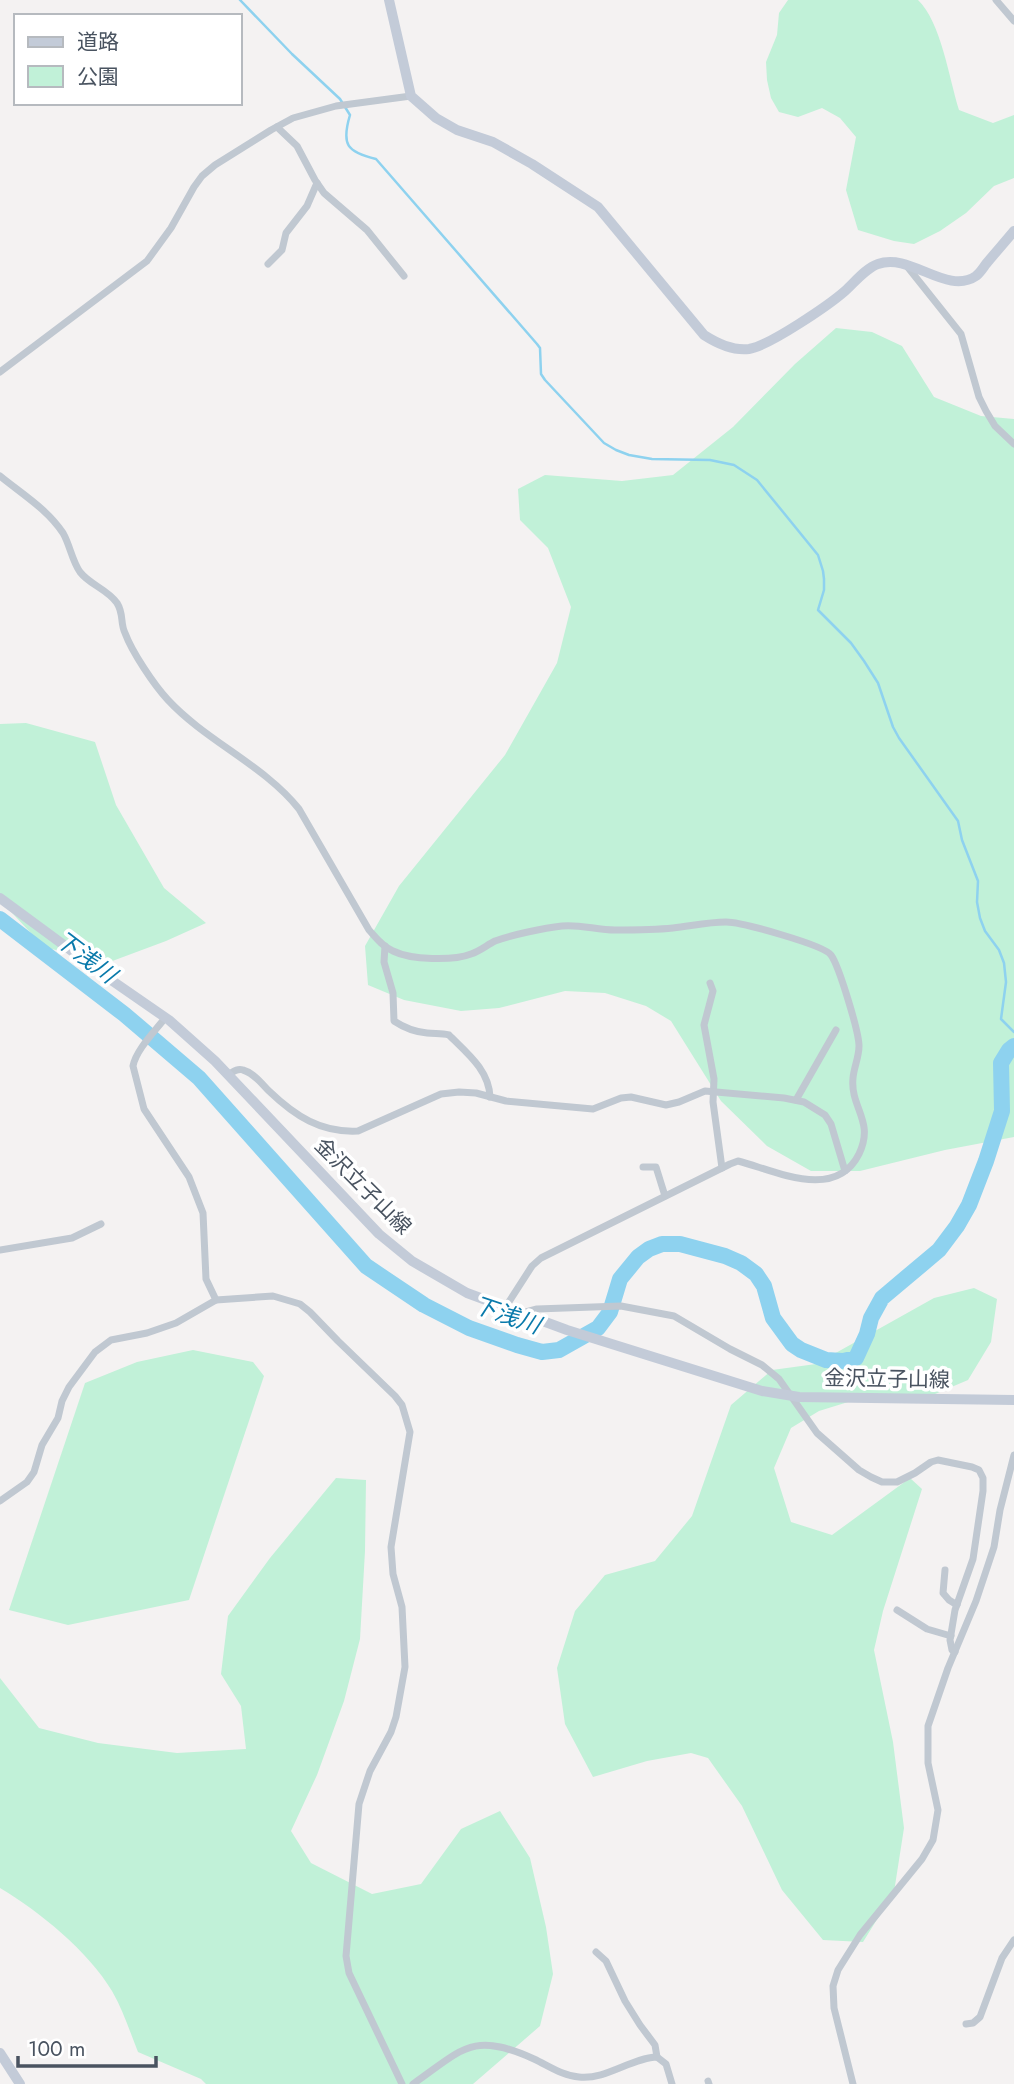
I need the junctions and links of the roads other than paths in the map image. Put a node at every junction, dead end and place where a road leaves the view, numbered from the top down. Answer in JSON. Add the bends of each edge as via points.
{"nodes":[{"id":1,"x":389,"y":0,"type":"edge"},
{"id":2,"x":996,"y":0,"type":"edge"},
{"id":3,"x":1014,"y":21,"type":"edge"},
{"id":4,"x":411,"y":96,"type":"junction"},
{"id":5,"x":277,"y":127,"type":"junction"},
{"id":6,"x":317,"y":184,"type":"junction"},
{"id":7,"x":1014,"y":231,"type":"edge"},
{"id":8,"x":268,"y":264,"type":"dead end"},
{"id":9,"x":906,"y":265,"type":"junction"},
{"id":10,"x":404,"y":276,"type":"dead end"},
{"id":11,"x":0,"y":372,"type":"edge"},
{"id":12,"x":1014,"y":444,"type":"edge"},
{"id":13,"x":0,"y":476,"type":"edge"},
{"id":14,"x":0,"y":898,"type":"edge"},
{"id":15,"x":385,"y":946,"type":"junction"},
{"id":16,"x":710,"y":983,"type":"dead end"},
{"id":17,"x":165,"y":1018,"type":"junction"},
{"id":18,"x":836,"y":1030,"type":"dead end"},
{"id":19,"x":228,"y":1075,"type":"junction"},
{"id":20,"x":713,"y":1092,"type":"junction"},
{"id":21,"x":490,"y":1097,"type":"junction"},
{"id":22,"x":796,"y":1100,"type":"junction"},
{"id":23,"x":643,"y":1167,"type":"dead end"},
{"id":24,"x":722,"y":1168,"type":"junction"},
{"id":25,"x":845,"y":1171,"type":"junction"},
{"id":26,"x":665,"y":1196,"type":"junction"},
{"id":27,"x":101,"y":1224,"type":"dead end"},
{"id":28,"x":0,"y":1251,"type":"edge"},
{"id":29,"x":216,"y":1300,"type":"junction"},
{"id":30,"x":505,"y":1308,"type":"junction"},
{"id":31,"x":521,"y":1313,"type":"junction"},
{"id":32,"x":791,"y":1396,"type":"junction"},
{"id":33,"x":1014,"y":1400,"type":"edge"},
{"id":34,"x":1014,"y":1455,"type":"edge"},
{"id":35,"x":0,"y":1501,"type":"edge"},
{"id":36,"x":945,"y":1570,"type":"dead end"},
{"id":37,"x":957,"y":1605,"type":"junction"},
{"id":38,"x":897,"y":1610,"type":"dead end"},
{"id":39,"x":951,"y":1636,"type":"junction"},
{"id":40,"x":955,"y":1652,"type":"junction"},
{"id":41,"x":1014,"y":1940,"type":"edge"},
{"id":42,"x":596,"y":1952,"type":"dead end"},
{"id":43,"x":966,"y":2024,"type":"dead end"},
{"id":44,"x":0,"y":2053,"type":"edge"},
{"id":45,"x":657,"y":2057,"type":"junction"},
{"id":46,"x":20,"y":2084,"type":"edge"},
{"id":47,"x":402,"y":2084,"type":"edge"},
{"id":48,"x":413,"y":2084,"type":"edge"},
{"id":49,"x":672,"y":2084,"type":"edge"},
{"id":50,"x":853,"y":2084,"type":"edge"}],
"edges":[{"from":1,"to":4,"type":"street"},
{"from":2,"to":3,"type":"street"},
{"from":4,"to":5,"type":"street","via":[[336,106]]},
{"from":4,"to":9,"type":"street","via":[[436,118],[493,142],[598,207],[704,335],[717,343],[741,349],[764,344],[842,293],[873,266],[887,261]]},
{"from":5,"to":6,"type":"street","via":[[297,146]]},
{"from":5,"to":11,"type":"street","via":[[202,176],[147,261]]},
{"from":6,"to":8,"type":"street","via":[[286,233],[282,250]]},
{"from":6,"to":10,"type":"street","via":[[367,230]]},
{"from":7,"to":9,"type":"street","via":[[979,273],[968,279],[947,280]]},
{"from":9,"to":12,"type":"street","via":[[961,334],[979,397],[995,426]]},
{"from":13,"to":15,"type":"street","via":[[53,520],[80,572],[117,603],[123,631],[169,701],[287,795],[358,914]]},
{"from":14,"to":17,"type":"street","name":"金沢立子山線"},
{"from":15,"to":21,"type":"street","via":[[394,1021],[449,1035],[483,1071]]},
{"from":15,"to":25,"type":"street","via":[[416,958],[440,958],[470,955],[496,941],[564,925],[612,930],[729,922],[822,948],[831,954],[859,1043],[852,1079],[865,1137]]},
{"from":16,"to":20,"type":"street","via":[[713,991],[704,1025]]},
{"from":17,"to":19,"type":"street","name":"金沢立子山線"},
{"from":17,"to":29,"type":"street","via":[[133,1066],[144,1109],[189,1177],[203,1213],[206,1279]]},
{"from":18,"to":22,"type":"street"},
{"from":19,"to":21,"type":"street","via":[[243,1070],[310,1123],[343,1132],[358,1131],[441,1094],[459,1091]]},
{"from":19,"to":30,"type":"street","name":"金沢立子山線","via":[[379,1234],[423,1268]]},
{"from":20,"to":21,"type":"street","via":[[666,1104],[621,1098],[593,1109]]},
{"from":20,"to":22,"type":"street"},
{"from":20,"to":24,"type":"street"},
{"from":22,"to":25,"type":"street","via":[[825,1115]]},
{"from":23,"to":26,"type":"street","via":[[656,1167]]},
{"from":24,"to":25,"type":"street","via":[[738,1161],[798,1180],[834,1177]]},
{"from":24,"to":26,"type":"street"},
{"from":26,"to":30,"type":"street","via":[[541,1258]]},
{"from":27,"to":28,"type":"street","via":[[72,1238]]},
{"from":29,"to":35,"type":"street","via":[[176,1323],[111,1340],[95,1352],[69,1387],[34,1472]]},
{"from":29,"to":47,"type":"street","via":[[273,1296],[300,1304],[395,1396],[408,1424],[409,1443],[391,1547],[402,1607],[405,1673],[391,1732],[359,1804],[346,1956],[349,1973]]},
{"from":30,"to":31,"type":"street","name":"金沢立子山線"},
{"from":31,"to":32,"type":"street","name":"金沢立子山線","via":[[762,1391]]},
{"from":31,"to":32,"type":"street","via":[[628,1306],[674,1316],[762,1365]]},
{"from":32,"to":33,"type":"street","name":"金沢立子山線"},
{"from":32,"to":37,"type":"street","via":[[817,1433],[859,1470],[882,1482],[897,1482],[938,1460],[972,1467],[983,1475],[973,1559]]},
{"from":34,"to":40,"type":"street","via":[[994,1547]]},
{"from":36,"to":37,"type":"street","via":[[943,1593]]},
{"from":37,"to":39,"type":"street"},
{"from":38,"to":39,"type":"street","via":[[927,1629]]},
{"from":39,"to":40,"type":"street"},
{"from":40,"to":50,"type":"street","via":[[928,1726],[929,1776],[938,1810],[933,1840],[860,1936],[833,1986]]},
{"from":41,"to":43,"type":"street","via":[[1002,1958],[980,2017]]},
{"from":42,"to":45,"type":"street","via":[[606,1961],[639,2025],[655,2045]]},
{"from":44,"to":46,"type":"street"},
{"from":45,"to":48,"type":"street","via":[[581,2077],[502,2046],[474,2045]]},
{"from":45,"to":49,"type":"street","via":[[666,2064]]}]}
